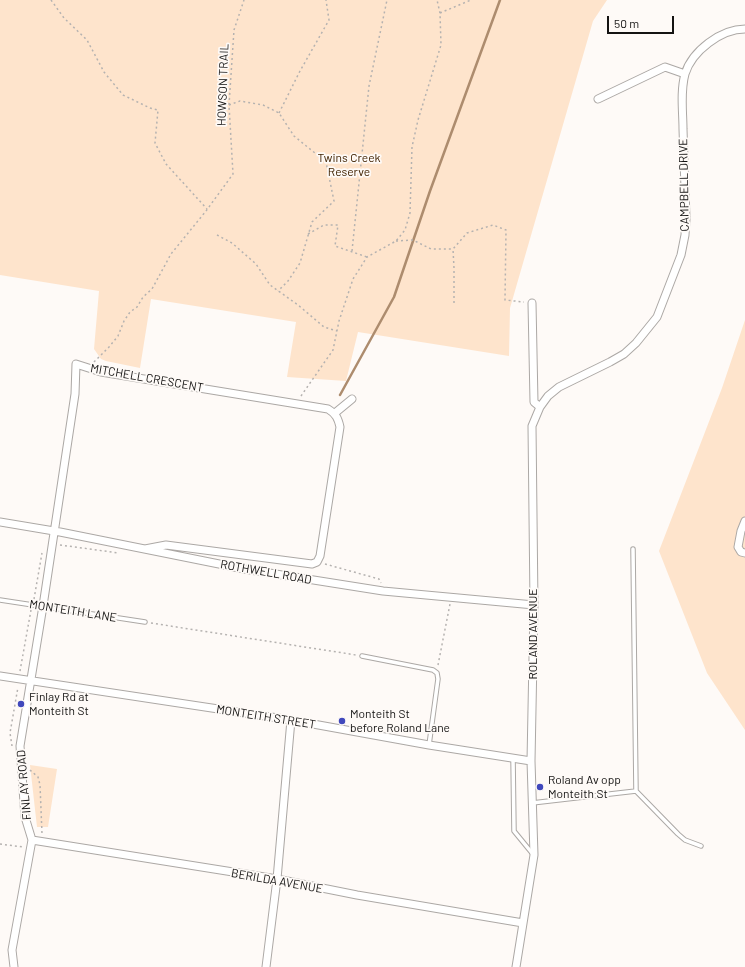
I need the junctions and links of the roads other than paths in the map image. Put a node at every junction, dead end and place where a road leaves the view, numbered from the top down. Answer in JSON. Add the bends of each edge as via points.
{"nodes":[{"id":1,"x":745,"y":29,"type":"edge"},
{"id":2,"x":685,"y":74,"type":"junction"},
{"id":3,"x":598,"y":99,"type":"dead end"},
{"id":4,"x":532,"y":303,"type":"road end"},
{"id":5,"x":352,"y":399,"type":"dead end"},
{"id":6,"x":540,"y":407,"type":"junction"},
{"id":7,"x":335,"y":413,"type":"junction"},
{"id":8,"x":745,"y":521,"type":"edge"},
{"id":9,"x":0,"y":522,"type":"edge"},
{"id":10,"x":54,"y":531,"type":"junction"},
{"id":11,"x":145,"y":548,"type":"junction"},
{"id":12,"x":633,"y":549,"type":"dead end"},
{"id":13,"x":745,"y":553,"type":"edge"},
{"id":14,"x":0,"y":600,"type":"edge"},
{"id":15,"x":534,"y":605,"type":"junction"},
{"id":16,"x":43,"y":606,"type":"junction"},
{"id":17,"x":145,"y":622,"type":"road end"},
{"id":18,"x":362,"y":656,"type":"road end"},
{"id":19,"x":0,"y":676,"type":"edge"},
{"id":20,"x":31,"y":681,"type":"junction"},
{"id":21,"x":291,"y":720,"type":"junction"},
{"id":22,"x":429,"y":745,"type":"junction"},
{"id":23,"x":513,"y":758,"type":"junction"},
{"id":24,"x":531,"y":761,"type":"junction"},
{"id":25,"x":636,"y":791,"type":"junction"},
{"id":26,"x":532,"y":804,"type":"junction"},
{"id":27,"x":32,"y":840,"type":"junction"},
{"id":28,"x":701,"y":846,"type":"dead end"},
{"id":29,"x":534,"y":855,"type":"junction"},
{"id":30,"x":277,"y":879,"type":"junction"},
{"id":31,"x":523,"y":923,"type":"junction"},
{"id":32,"x":14,"y":967,"type":"edge"},
{"id":33,"x":266,"y":967,"type":"edge"},
{"id":34,"x":516,"y":967,"type":"edge"}],
"edges":[{"from":1,"to":2,"type":"street","name":"CAMPBELL DRIVE","via":[[736,29],[708,42],[698,52]]},
{"from":2,"to":3,"type":"street","via":[[665,67]]},
{"from":2,"to":6,"type":"street","name":"CAMPBELL DRIVE","via":[[682,95],[685,235],[682,255],[657,317],[624,354],[559,387]]},
{"from":4,"to":6,"type":"street","via":[[534,402]]},
{"from":5,"to":7,"type":"street"},
{"from":6,"to":15,"type":"street","name":"ROLAND AVENUE","via":[[532,426]]},
{"from":7,"to":10,"type":"street","name":"MITCHELL CRESCENT","via":[[328,409],[296,403],[101,372],[76,364],[75,394]]},
{"from":7,"to":11,"type":"street","via":[[340,427],[317,562],[312,564],[166,545]]},
{"from":8,"to":13,"type":"street","via":[[738,547]]},
{"from":9,"to":10,"type":"street","name":"ROTHWELL ROAD"},
{"from":10,"to":11,"type":"street","name":"ROTHWELL ROAD"},
{"from":10,"to":16,"type":"street","name":"FINLAY ROAD"},
{"from":11,"to":15,"type":"street","name":"ROTHWELL ROAD","via":[[244,569],[367,589]]},
{"from":12,"to":25,"type":"lane"},
{"from":14,"to":16,"type":"lane","name":"MONTEITH LANE"},
{"from":15,"to":24,"type":"street","name":"ROLAND AVENUE"},
{"from":16,"to":17,"type":"lane","name":"MONTEITH LANE"},
{"from":16,"to":20,"type":"street","name":"FINLAY ROAD"},
{"from":18,"to":22,"type":"lane","via":[[433,670],[437,673]]},
{"from":19,"to":20,"type":"street","name":"MONTEITH STREET"},
{"from":20,"to":21,"type":"street","name":"MONTEITH STREET"},
{"from":20,"to":27,"type":"street","name":"FINLAY ROAD","via":[[20,746],[25,817]]},
{"from":21,"to":22,"type":"street","name":"MONTEITH STREET"},
{"from":21,"to":30,"type":"street"},
{"from":22,"to":23,"type":"street","name":"MONTEITH STREET"},
{"from":23,"to":24,"type":"street","name":"MONTEITH STREET"},
{"from":23,"to":29,"type":"lane","via":[[514,831]]},
{"from":24,"to":26,"type":"street","name":"ROLAND AVENUE"},
{"from":25,"to":26,"type":"lane"},
{"from":25,"to":28,"type":"lane","via":[[685,840]]},
{"from":26,"to":29,"type":"street","name":"ROLAND AVENUE"},
{"from":27,"to":30,"type":"street","name":"BERILDA AVENUE"},
{"from":27,"to":32,"type":"street","name":"FINLAY ROAD","via":[[12,950]]},
{"from":29,"to":31,"type":"street","name":"ROLAND AVENUE"},
{"from":30,"to":31,"type":"street","name":"BERILDA AVENUE"},
{"from":30,"to":33,"type":"street"},
{"from":31,"to":34,"type":"street","name":"ROLAND AVENUE"}]}
